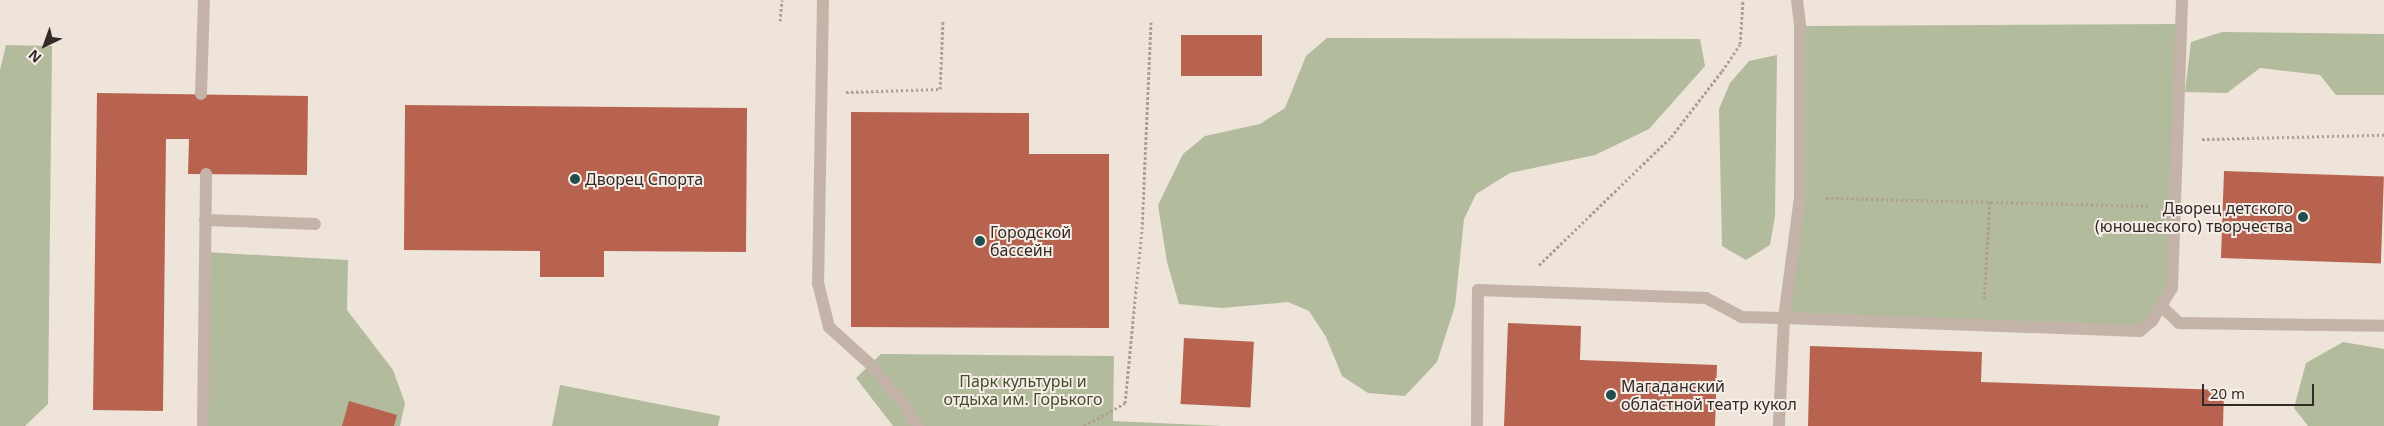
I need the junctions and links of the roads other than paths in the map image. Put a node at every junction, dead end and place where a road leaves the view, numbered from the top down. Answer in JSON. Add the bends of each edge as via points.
{"nodes":[{"id":1,"x":204,"y":0,"type":"edge"},
{"id":2,"x":823,"y":0,"type":"edge"},
{"id":3,"x":1797,"y":0,"type":"edge"},
{"id":4,"x":2182,"y":0,"type":"edge"},
{"id":5,"x":201,"y":94,"type":"dead end"},
{"id":6,"x":206,"y":174,"type":"dead end"},
{"id":7,"x":205,"y":220,"type":"junction"},
{"id":8,"x":315,"y":224,"type":"dead end"},
{"id":9,"x":2162,"y":308,"type":"junction"},
{"id":10,"x":1784,"y":318,"type":"junction"},
{"id":11,"x":2384,"y":326,"type":"edge"},
{"id":12,"x":203,"y":426,"type":"edge"},
{"id":13,"x":918,"y":426,"type":"edge"},
{"id":14,"x":1477,"y":426,"type":"edge"},
{"id":15,"x":1779,"y":426,"type":"edge"}],
"edges":[{"from":1,"to":5,"type":"lane"},
{"from":2,"to":13,"type":"lane","via":[[818,283],[829,328],[870,364]]},
{"from":3,"to":10,"type":"lane","via":[[1800,26],[1800,197]]},
{"from":4,"to":9,"type":"lane","via":[[2172,288]]},
{"from":6,"to":7,"type":"lane"},
{"from":7,"to":8,"type":"lane"},
{"from":7,"to":12,"type":"lane"},
{"from":9,"to":10,"type":"lane","via":[[2140,331]]},
{"from":9,"to":11,"type":"lane","via":[[2178,323]]},
{"from":10,"to":14,"type":"lane","via":[[1741,316],[1706,298],[1478,290]]},
{"from":10,"to":15,"type":"lane"}]}
